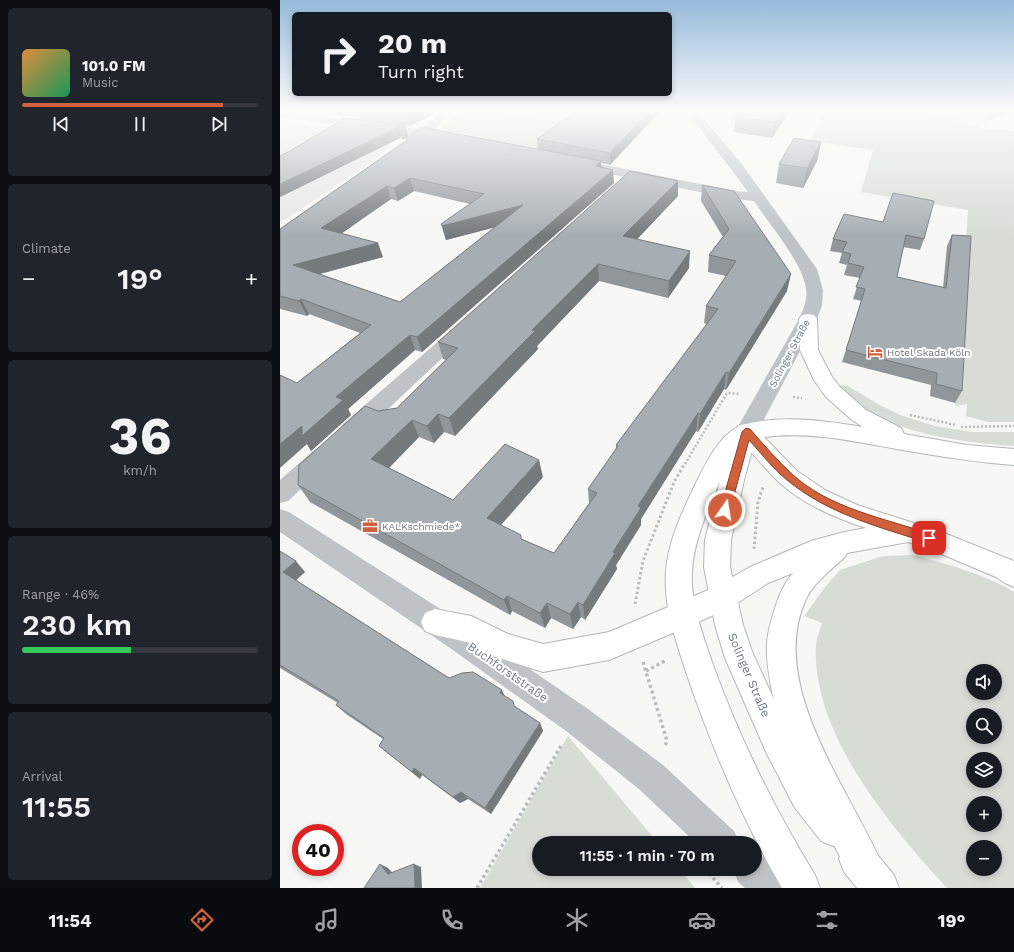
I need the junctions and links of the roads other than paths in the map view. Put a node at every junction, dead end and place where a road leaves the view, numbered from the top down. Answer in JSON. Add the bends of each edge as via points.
{"nodes":[{"id":1,"x":726,"y":153,"type":"edge"},
{"id":2,"x":571,"y":162,"type":"edge"},
{"id":3,"x":633,"y":174,"type":"junction"},
{"id":4,"x":616,"y":190,"type":"edge"},
{"id":5,"x":757,"y":196,"type":"junction"},
{"id":6,"x":474,"y":318,"type":"edge"},
{"id":7,"x":808,"y":319,"type":"junction"},
{"id":8,"x":746,"y":432,"type":"junction"},
{"id":9,"x":918,"y":445,"type":"junction"},
{"id":10,"x":1014,"y":457,"type":"edge"},
{"id":11,"x":280,"y":494,"type":"edge"},
{"id":12,"x":280,"y":519,"type":"edge"},
{"id":13,"x":908,"y":532,"type":"junction"},
{"id":14,"x":844,"y":543,"type":"junction"},
{"id":15,"x":1014,"y":575,"type":"edge"},
{"id":16,"x":723,"y":597,"type":"junction"},
{"id":17,"x":684,"y":616,"type":"junction"},
{"id":18,"x":436,"y":622,"type":"junction"},
{"id":19,"x":714,"y":836,"type":"edge"},
{"id":20,"x":758,"y":876,"type":"edge"},
{"id":21,"x":873,"y":879,"type":"edge"},
{"id":22,"x":771,"y":888,"type":"edge"},
{"id":23,"x":802,"y":888,"type":"edge"}],
"edges":[{"from":1,"to":5,"type":"street"},
{"from":2,"to":3,"type":"street"},
{"from":3,"to":4,"type":"street"},
{"from":3,"to":5,"type":"street","via":[[735,195]]},
{"from":5,"to":7,"type":"street","name":"Solinger Straße","via":[[809,269],[814,290],[814,306]]},
{"from":6,"to":11,"type":"street"},
{"from":7,"to":8,"type":"street","name":"Solinger Straße"},
{"from":7,"to":9,"type":"main road","via":[[809,350],[833,392],[859,415]]},
{"from":8,"to":9,"type":"main road","via":[[808,427]]},
{"from":8,"to":13,"type":"main road","via":[[789,477],[817,497],[850,513]]},
{"from":8,"to":16,"type":"main road","name":"Solinger Straße","via":[[718,540],[717,567]]},
{"from":8,"to":17,"type":"main road","name":"Solinger Straße","via":[[724,453],[695,510],[679,573]]},
{"from":9,"to":10,"type":"main road"},
{"from":12,"to":18,"type":"street","name":"Buchforststraße"},
{"from":13,"to":14,"type":"main road"},
{"from":13,"to":15,"type":"main road","via":[[939,542]]},
{"from":14,"to":16,"type":"main road","via":[[820,549],[759,575]]},
{"from":14,"to":21,"type":"main road","via":[[812,569],[796,591],[787,613],[781,648],[785,681],[796,724],[821,782]]},
{"from":16,"to":17,"type":"main road"},
{"from":16,"to":21,"type":"main road","name":"Solinger Straße","via":[[728,626],[740,658],[778,743],[807,796]]},
{"from":17,"to":18,"type":"main road","via":[[609,646],[543,658],[503,646],[471,629]]},
{"from":17,"to":23,"type":"main road","name":"Solinger Straße","via":[[692,647],[717,717],[774,842]]},
{"from":18,"to":19,"type":"street","name":"Buchforststraße","via":[[577,720],[651,777]]},
{"from":20,"to":22,"type":"street"}]}
